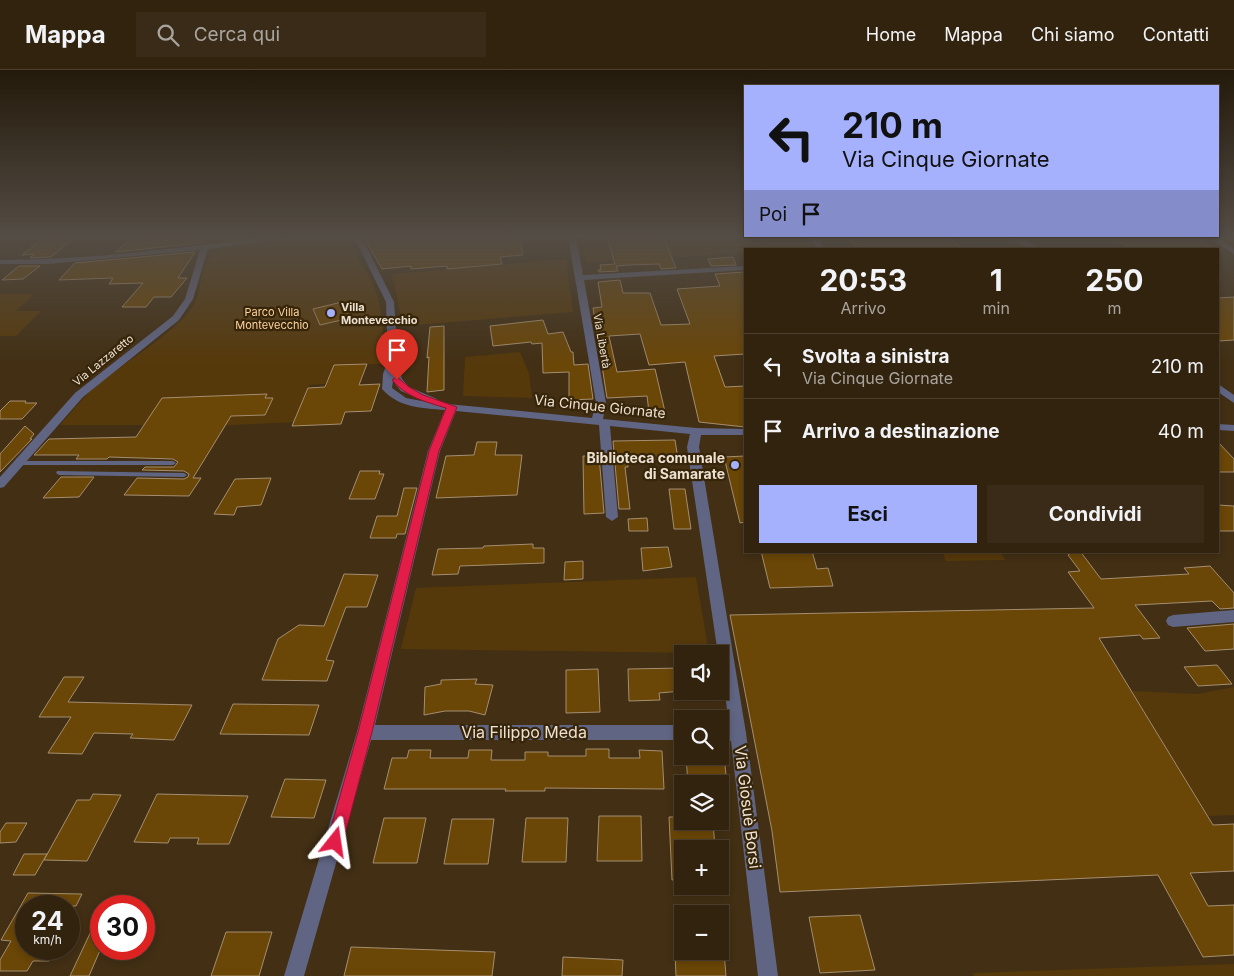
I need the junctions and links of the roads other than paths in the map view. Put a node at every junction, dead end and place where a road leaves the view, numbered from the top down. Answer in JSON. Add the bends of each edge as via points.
{"nodes":[{"id":1,"x":195,"y":278,"type":"edge"},
{"id":2,"x":378,"y":278,"type":"edge"},
{"id":3,"x":580,"y":278,"type":"edge"},
{"id":4,"x":1219,"y":388,"type":"edge"},
{"id":5,"x":1234,"y":400,"type":"edge"},
{"id":6,"x":452,"y":407,"type":"junction"},
{"id":7,"x":600,"y":421,"type":"junction"},
{"id":8,"x":1219,"y":427,"type":"edge"},
{"id":9,"x":1234,"y":428,"type":"edge"},
{"id":10,"x":696,"y":431,"type":"junction"},
{"id":11,"x":744,"y":432,"type":"edge"},
{"id":12,"x":18,"y":463,"type":"junction"},
{"id":13,"x":173,"y":463,"type":"dead end"},
{"id":14,"x":59,"y":473,"type":"dead end"},
{"id":15,"x":184,"y":474,"type":"dead end"},
{"id":16,"x":0,"y":484,"type":"edge"},
{"id":17,"x":612,"y":516,"type":"dead end"},
{"id":18,"x":1234,"y":616,"type":"edge"},
{"id":19,"x":1173,"y":621,"type":"dead end"},
{"id":20,"x":365,"y":732,"type":"junction"},
{"id":21,"x":674,"y":733,"type":"edge"},
{"id":22,"x":729,"y":733,"type":"edge"},
{"id":23,"x":738,"y":733,"type":"junction"},
{"id":24,"x":294,"y":976,"type":"edge"},
{"id":25,"x":768,"y":976,"type":"edge"}],
"edges":[{"from":1,"to":12,"type":"street","name":"Via Lazzaretto","via":[[189,299],[180,313],[79,395]]},
{"from":2,"to":6,"type":"street","name":"Via Cinque Giornate","via":[[390,302],[393,360],[386,383],[388,389],[414,404]]},
{"from":3,"to":7,"type":"street","name":"Via Libertà","via":[[601,403]]},
{"from":4,"to":5,"type":"street"},
{"from":6,"to":7,"type":"street","name":"Via Cinque Giornate"},
{"from":6,"to":20,"type":"street","via":[[434,451]]},
{"from":7,"to":10,"type":"street","name":"Via Cinque Giornate"},
{"from":7,"to":17,"type":"street","name":"Via Libertà"},
{"from":8,"to":9,"type":"street"},
{"from":10,"to":11,"type":"street","name":"Via Cinque Giornate"},
{"from":10,"to":23,"type":"street","name":"Via Giosuè Borsi","via":[[693,447]]},
{"from":12,"to":13,"type":"lane"},
{"from":12,"to":16,"type":"street","name":"Via Lazzaretto"},
{"from":14,"to":15,"type":"lane"},
{"from":18,"to":19,"type":"street"},
{"from":20,"to":21,"type":"street","name":"Via Filippo Meda"},
{"from":20,"to":24,"type":"street"},
{"from":22,"to":23,"type":"street"},
{"from":23,"to":25,"type":"street","name":"Via Giosuè Borsi"}]}
